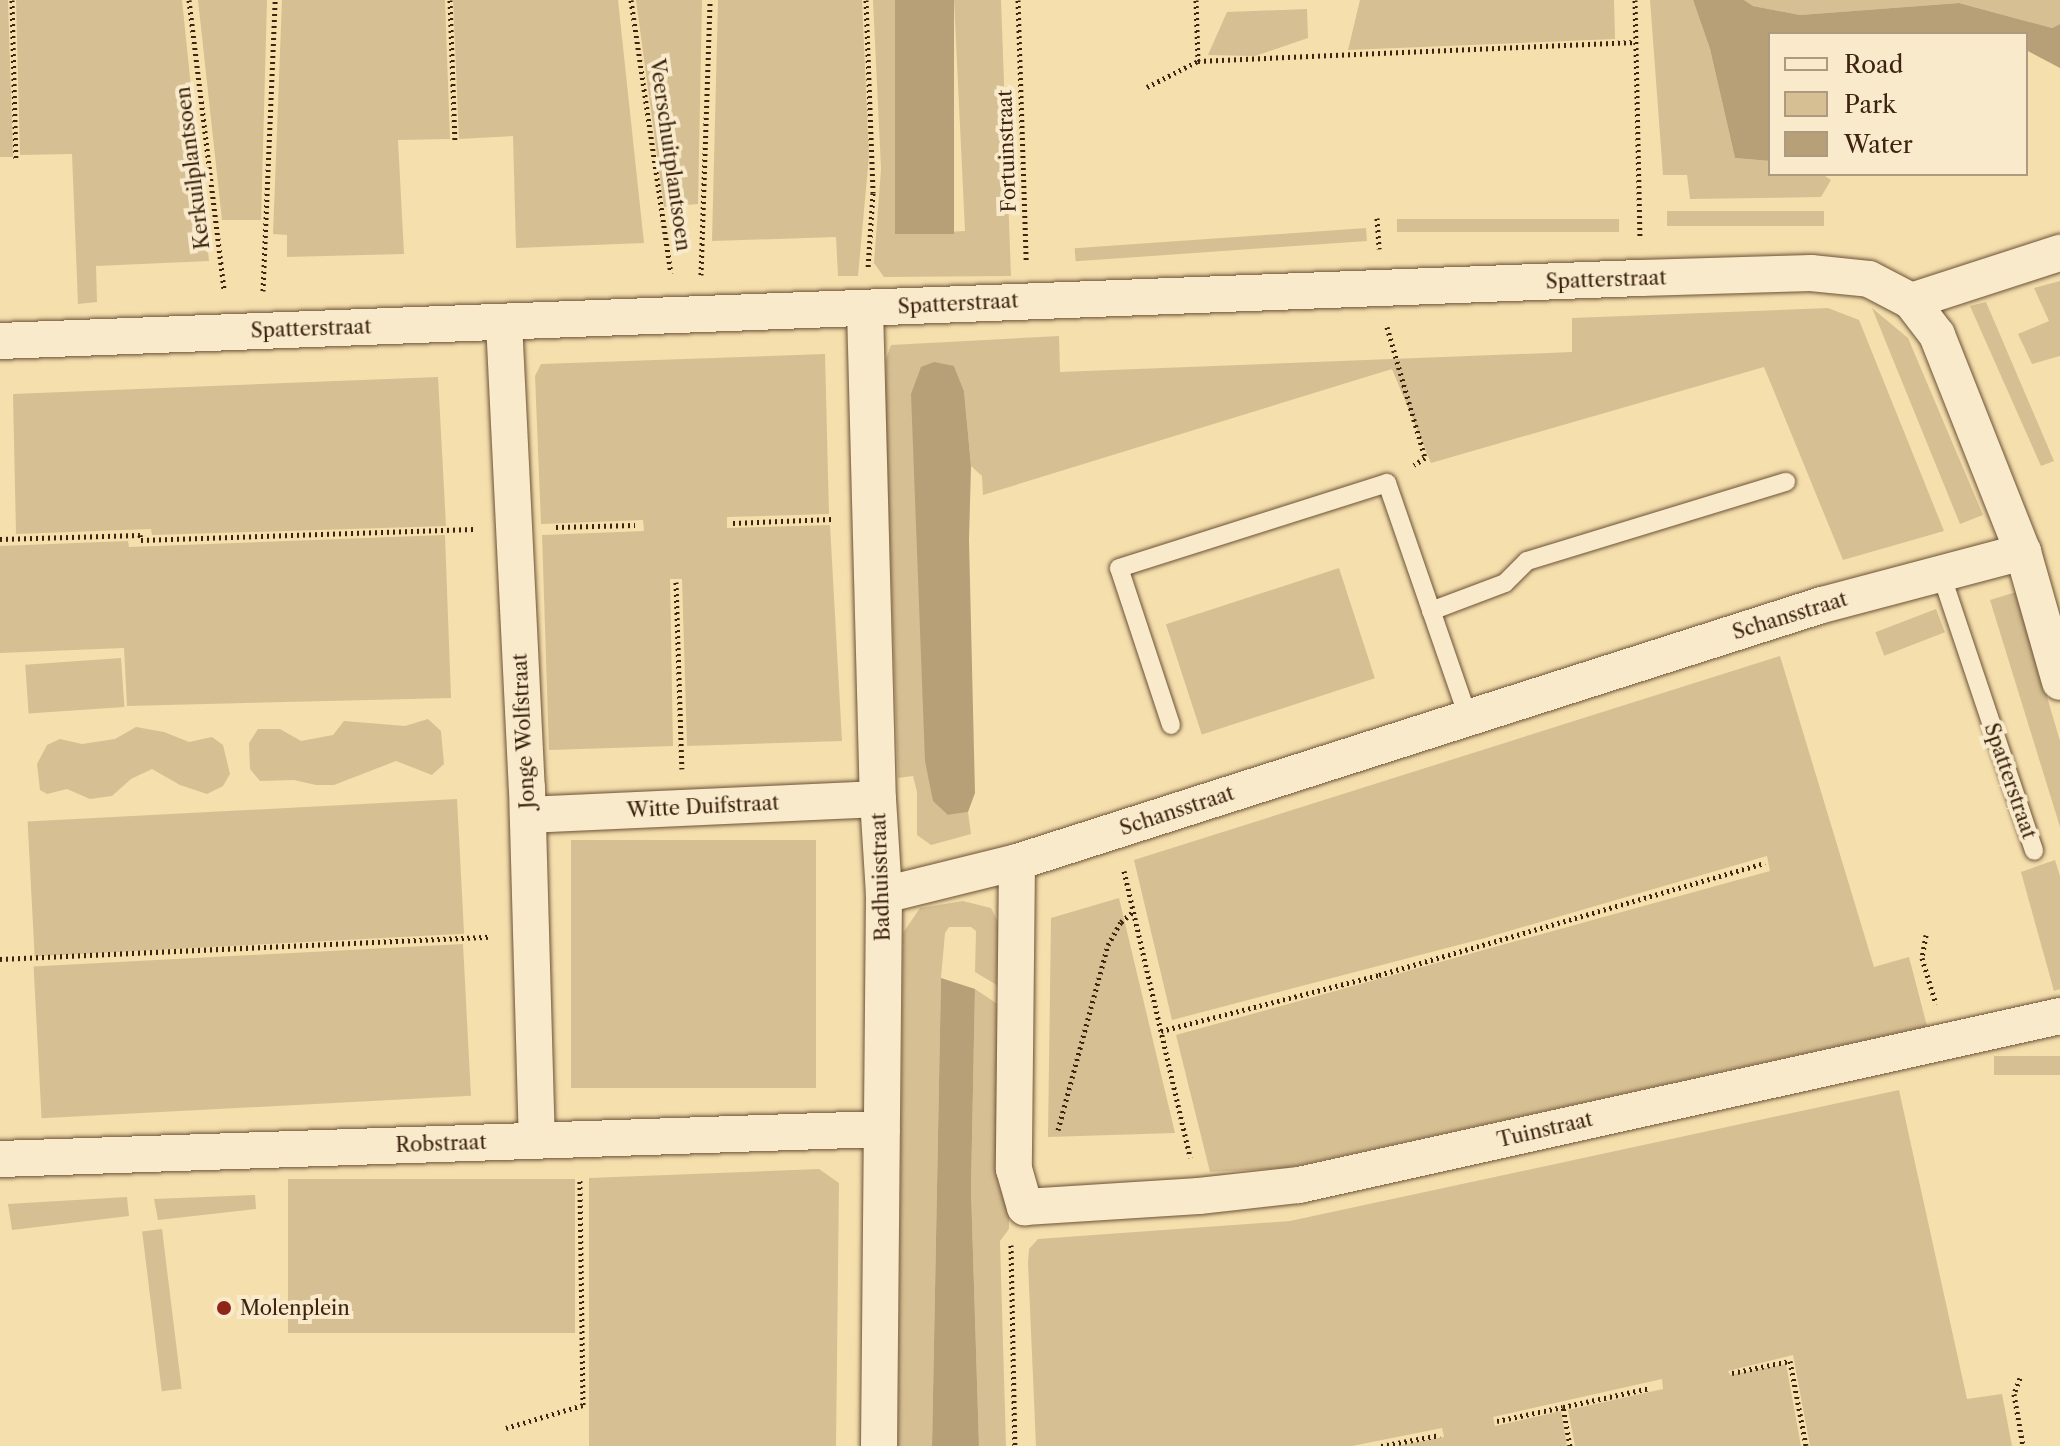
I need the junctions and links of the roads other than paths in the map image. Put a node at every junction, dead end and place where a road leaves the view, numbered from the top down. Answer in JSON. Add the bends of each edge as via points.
{"nodes":[{"id":1,"x":2060,"y":253,"type":"edge"},
{"id":2,"x":1911,"y":301,"type":"junction"},
{"id":3,"x":865,"y":309,"type":"junction"},
{"id":4,"x":504,"y":322,"type":"junction"},
{"id":5,"x":0,"y":341,"type":"edge"},
{"id":6,"x":1786,"y":482,"type":"dead end"},
{"id":7,"x":2023,"y":552,"type":"junction"},
{"id":8,"x":1941,"y":574,"type":"junction"},
{"id":9,"x":1431,"y":611,"type":"junction"},
{"id":10,"x":2060,"y":682,"type":"edge"},
{"id":11,"x":1468,"y":717,"type":"junction"},
{"id":12,"x":1171,"y":725,"type":"dead end"},
{"id":13,"x":878,"y":799,"type":"junction"},
{"id":14,"x":528,"y":815,"type":"junction"},
{"id":15,"x":2034,"y":851,"type":"dead end"},
{"id":16,"x":1017,"y":862,"type":"junction"},
{"id":17,"x":884,"y":895,"type":"junction"},
{"id":18,"x":2060,"y":1016,"type":"edge"},
{"id":19,"x":881,"y":1129,"type":"junction"},
{"id":20,"x":537,"y":1141,"type":"junction"},
{"id":21,"x":0,"y":1159,"type":"edge"},
{"id":22,"x":879,"y":1446,"type":"edge"}],
"edges":[{"from":1,"to":2,"type":"street"},
{"from":2,"to":3,"type":"street","name":"Spatterstraat","via":[[1869,279],[1811,273]]},
{"from":2,"to":7,"type":"street","name":"Spatterstraat","via":[[1937,335]]},
{"from":3,"to":4,"type":"street","name":"Spatterstraat"},
{"from":3,"to":13,"type":"street","name":"Badhuisstraat"},
{"from":4,"to":5,"type":"street","name":"Spatterstraat"},
{"from":4,"to":14,"type":"street","name":"Jonge Wolfstraat"},
{"from":6,"to":9,"type":"lane","via":[[1527,561],[1505,583]]},
{"from":7,"to":8,"type":"street","name":"Schansstraat"},
{"from":7,"to":10,"type":"street","name":"Spatterstraat"},
{"from":8,"to":11,"type":"street","name":"Schansstraat","via":[[1822,605]]},
{"from":8,"to":15,"type":"lane","name":"Spatterstraat"},
{"from":9,"to":11,"type":"lane"},
{"from":9,"to":12,"type":"lane","via":[[1387,483],[1119,568]]},
{"from":11,"to":16,"type":"street","name":"Schansstraat"},
{"from":13,"to":14,"type":"street","name":"Witte Duifstraat"},
{"from":13,"to":17,"type":"street","name":"Badhuisstraat"},
{"from":14,"to":20,"type":"street","name":"Jonge Wolfstraat"},
{"from":16,"to":17,"type":"street","name":"Schansstraat"},
{"from":16,"to":18,"type":"street","name":"Tuinstraat","via":[[1014,1169],[1025,1207],[1299,1185]]},
{"from":17,"to":19,"type":"street","name":"Badhuisstraat"},
{"from":19,"to":20,"type":"street","name":"Robstraat"},
{"from":19,"to":22,"type":"street","name":"Badhuisstraat"},
{"from":20,"to":21,"type":"street","name":"Robstraat"}]}
